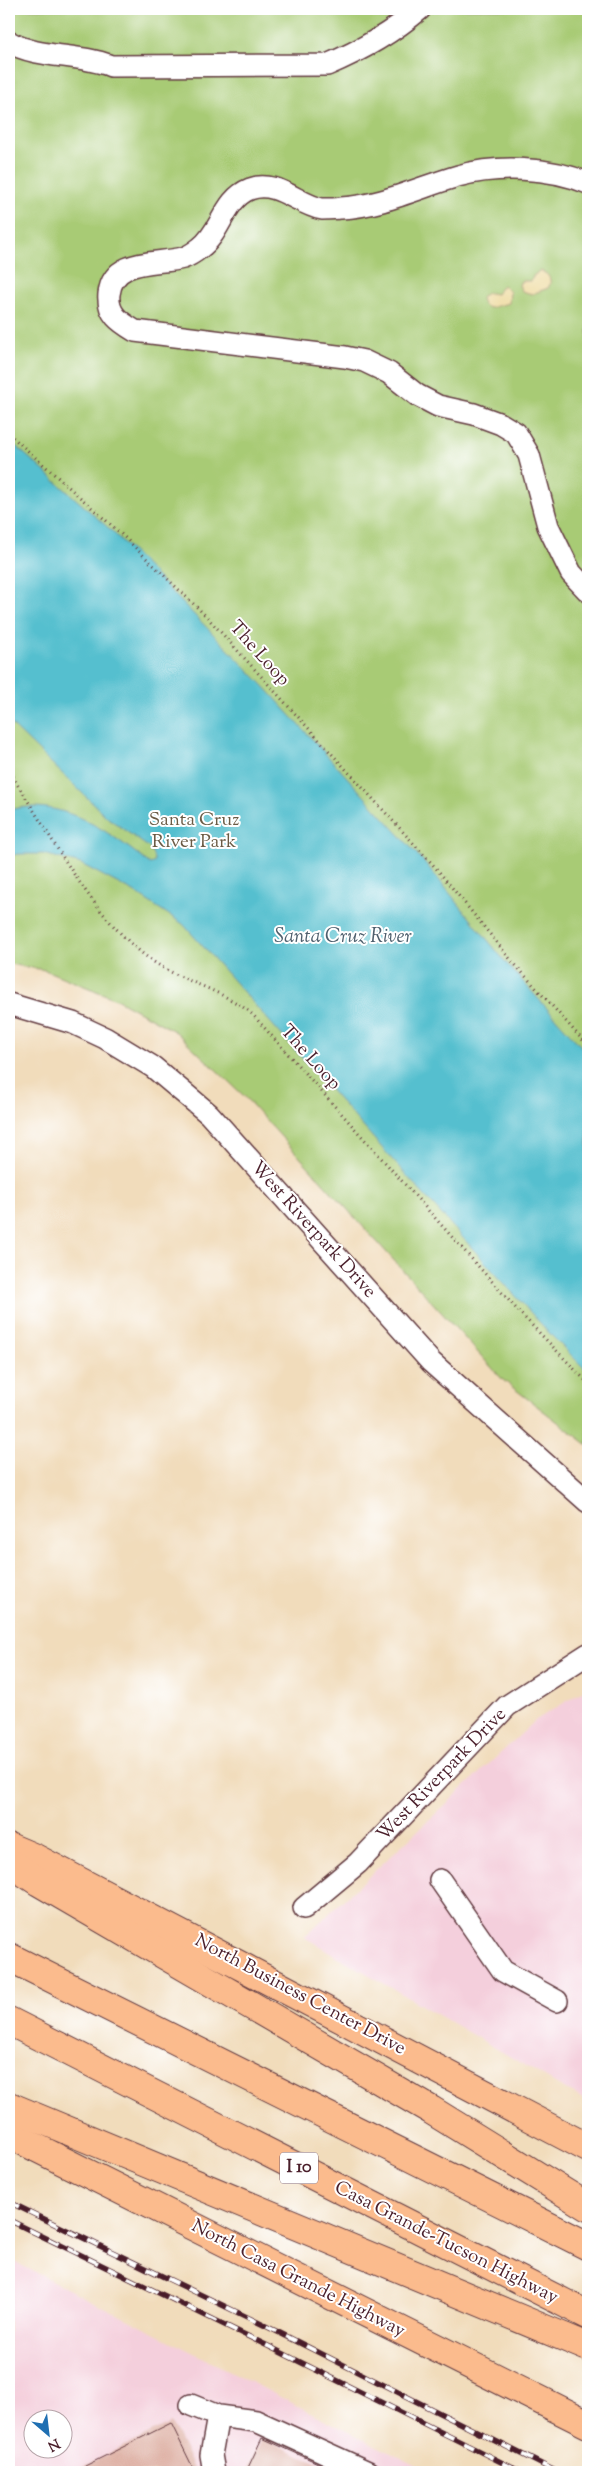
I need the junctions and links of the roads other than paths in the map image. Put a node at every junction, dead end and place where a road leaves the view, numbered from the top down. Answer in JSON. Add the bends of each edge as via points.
{"nodes":[{"id":1,"x":420,"y":9,"type":"edge"},
{"id":2,"x":9,"y":42,"type":"edge"},
{"id":3,"x":588,"y":183,"type":"edge"},
{"id":4,"x":588,"y":591,"type":"edge"},
{"id":5,"x":9,"y":1004,"type":"edge"},
{"id":6,"x":588,"y":1502,"type":"edge"},
{"id":7,"x":588,"y":1654,"type":"edge"},
{"id":8,"x":9,"y":1847,"type":"edge"},
{"id":9,"x":9,"y":1862,"type":"edge"},
{"id":10,"x":440,"y":1880,"type":"dead end"},
{"id":11,"x":304,"y":1908,"type":"dead end"},
{"id":12,"x":9,"y":1957,"type":"edge"},
{"id":13,"x":557,"y":2001,"type":"dead end"},
{"id":14,"x":9,"y":2021,"type":"edge"},
{"id":15,"x":9,"y":2106,"type":"edge"},
{"id":16,"x":9,"y":2134,"type":"edge"},
{"id":17,"x":588,"y":2148,"type":"edge"},
{"id":18,"x":588,"y":2206,"type":"edge"},
{"id":19,"x":588,"y":2246,"type":"edge"},
{"id":20,"x":588,"y":2315,"type":"edge"},
{"id":21,"x":588,"y":2347,"type":"edge"},
{"id":22,"x":191,"y":2405,"type":"dead end"},
{"id":23,"x":218,"y":2416,"type":"junction"},
{"id":24,"x":588,"y":2424,"type":"edge"},
{"id":25,"x":214,"y":2472,"type":"edge"},
{"id":26,"x":368,"y":2472,"type":"edge"}],
"edges":[{"from":1,"to":2,"type":"street","via":[[404,22],[327,65],[111,66],[96,60],[23,50]]},
{"from":3,"to":4,"type":"street","via":[[539,171],[494,170],[459,176],[395,197],[343,208],[321,209],[276,189],[252,188],[237,196],[202,247],[184,258],[143,262],[121,270],[110,286],[108,302],[115,318],[135,331],[364,361],[390,373],[417,395],[438,406],[474,414],[516,433],[529,455],[548,526],[570,573]]},
{"from":5,"to":6,"type":"street","name":"West Riverpark Drive","via":[[66,1021],[105,1038],[153,1067],[209,1114],[431,1362]]},
{"from":7,"to":11,"type":"street","name":"West Riverpark Drive","via":[[507,1706],[358,1862]]},
{"from":8,"to":17,"type":"main road","name":"North Business Center Drive","via":[[213,1950]]},
{"from":9,"to":18,"type":"main road"},
{"from":10,"to":13,"type":"street","via":[[503,1971]]},
{"from":12,"to":19,"type":"main road"},
{"from":14,"to":20,"type":"main road","name":"Casa Grande-Tucson Highway","number":"I 10"},
{"from":15,"to":21,"type":"main road"},
{"from":16,"to":24,"type":"main road","name":"North Casa Grande Highway"},
{"from":22,"to":23,"type":"street"},
{"from":23,"to":25,"type":"street","via":[[211,2456]]},
{"from":23,"to":26,"type":"street","via":[[256,2421]]}]}
